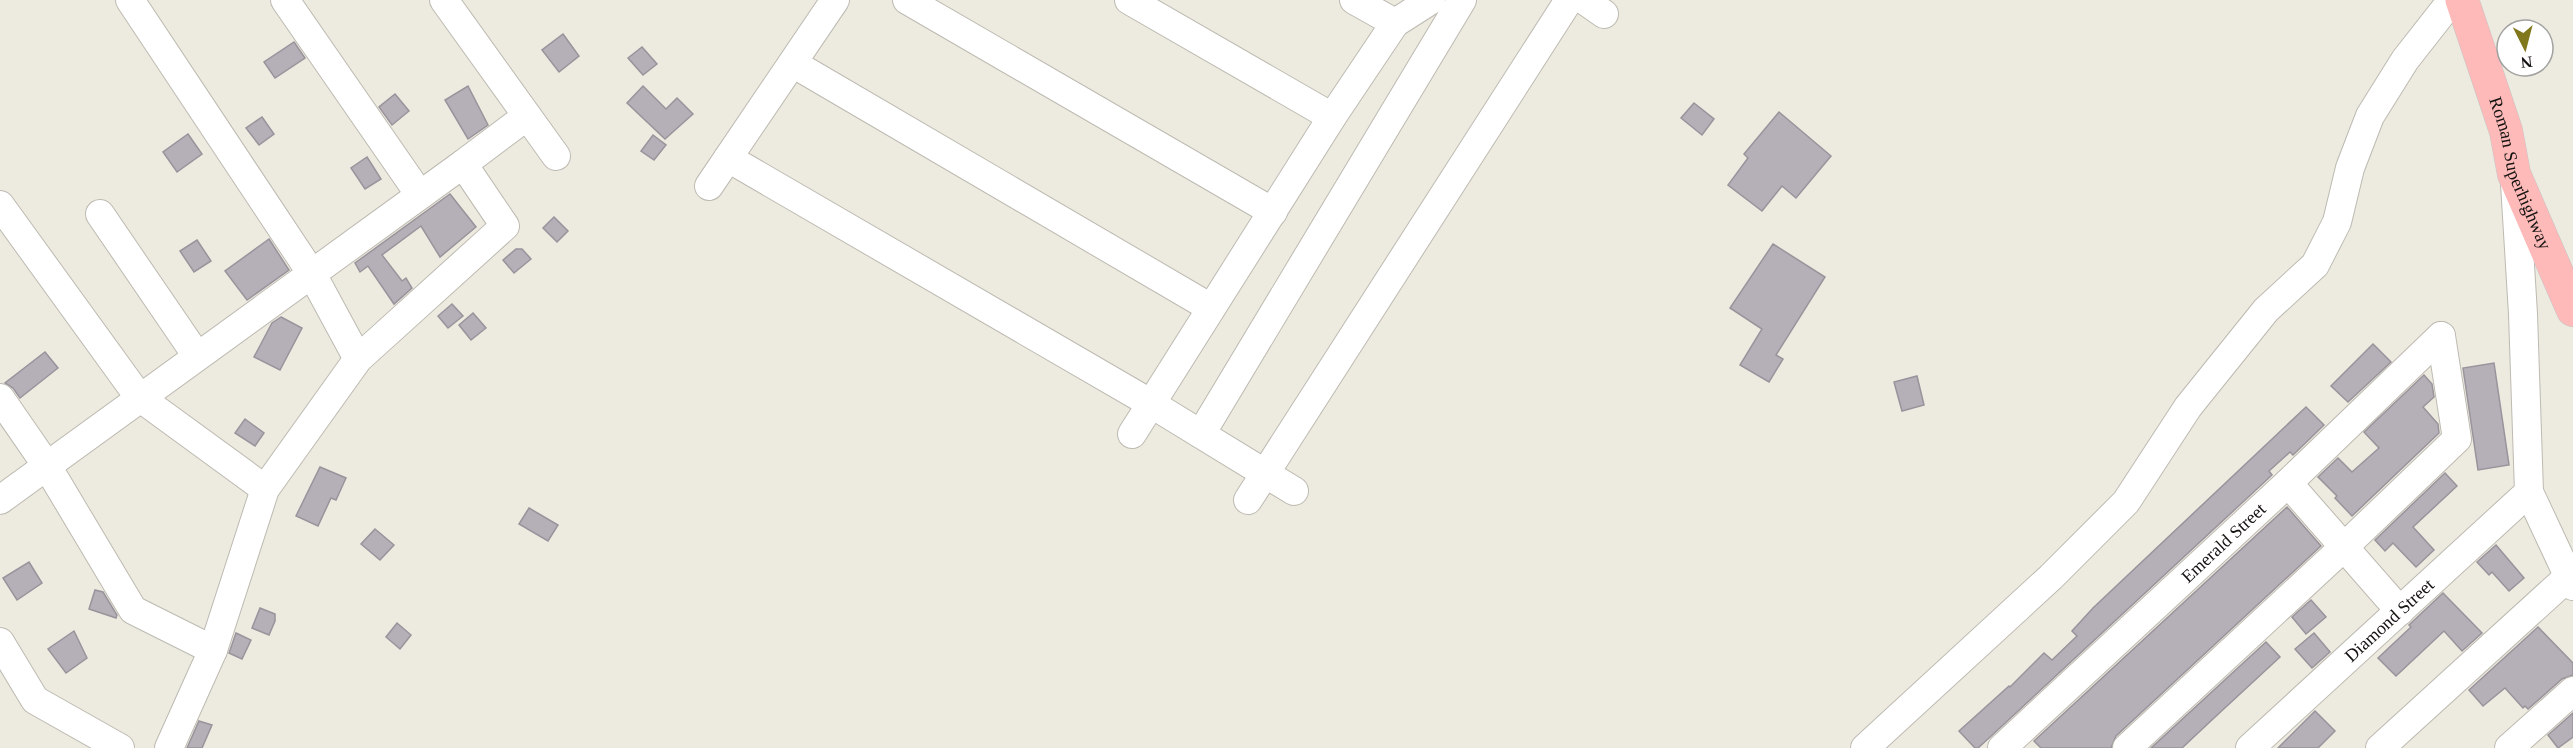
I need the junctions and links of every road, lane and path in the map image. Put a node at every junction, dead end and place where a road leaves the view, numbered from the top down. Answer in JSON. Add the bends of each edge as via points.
{"nodes":[{"id":1,"x":130,"y":0,"type":"edge"},
{"id":2,"x":285,"y":0,"type":"edge"},
{"id":3,"x":835,"y":0,"type":"edge"},
{"id":4,"x":907,"y":0,"type":"edge"},
{"id":5,"x":1129,"y":0,"type":"edge"},
{"id":6,"x":1354,"y":0,"type":"edge"},
{"id":7,"x":1431,"y":0,"type":"edge"},
{"id":8,"x":1462,"y":0,"type":"edge"},
{"id":9,"x":1569,"y":0,"type":"edge"},
{"id":10,"x":2452,"y":0,"type":"edge"},
{"id":11,"x":2462,"y":0,"type":"edge"},
{"id":12,"x":457,"y":5,"type":"edge"},
{"id":13,"x":1395,"y":23,"type":"junction"},
{"id":14,"x":794,"y":64,"type":"junction"},
{"id":15,"x":527,"y":116,"type":"junction"},
{"id":16,"x":1332,"y":117,"type":"junction"},
{"id":17,"x":556,"y":156,"type":"dead end"},
{"id":18,"x":728,"y":159,"type":"junction"},
{"id":19,"x":463,"y":164,"type":"junction"},
{"id":20,"x":2514,"y":174,"type":"junction"},
{"id":21,"x":709,"y":186,"type":"dead end"},
{"id":22,"x":420,"y":195,"type":"junction"},
{"id":23,"x":0,"y":205,"type":"edge"},
{"id":24,"x":1273,"y":212,"type":"junction"},
{"id":25,"x":100,"y":213,"type":"dead end"},
{"id":26,"x":312,"y":274,"type":"junction"},
{"id":27,"x":1211,"y":308,"type":"junction"},
{"id":28,"x":2573,"y":310,"type":"edge"},
{"id":29,"x":197,"y":356,"type":"junction"},
{"id":30,"x":358,"y":359,"type":"junction"},
{"id":31,"x":139,"y":397,"type":"junction"},
{"id":32,"x":0,"y":398,"type":"edge"},
{"id":33,"x":1150,"y":403,"type":"junction"},
{"id":34,"x":1132,"y":434,"type":"dead end"},
{"id":35,"x":1201,"y":434,"type":"junction"},
{"id":36,"x":47,"y":466,"type":"junction"},
{"id":37,"x":1265,"y":474,"type":"junction"},
{"id":38,"x":2288,"y":483,"type":"junction"},
{"id":39,"x":266,"y":489,"type":"junction"},
{"id":40,"x":1294,"y":491,"type":"dead end"},
{"id":41,"x":2529,"y":492,"type":"junction"},
{"id":42,"x":0,"y":500,"type":"edge"},
{"id":43,"x":1248,"y":500,"type":"dead end"},
{"id":44,"x":2344,"y":547,"type":"junction"},
{"id":45,"x":2571,"y":582,"type":"edge"},
{"id":46,"x":2400,"y":611,"type":"junction"},
{"id":47,"x":0,"y":642,"type":"edge"},
{"id":48,"x":213,"y":650,"type":"junction"},
{"id":49,"x":2573,"y":691,"type":"edge"},
{"id":50,"x":2011,"y":745,"type":"edge"},
{"id":51,"x":120,"y":748,"type":"edge"},
{"id":52,"x":169,"y":748,"type":"edge"},
{"id":53,"x":1865,"y":748,"type":"edge"},
{"id":54,"x":2127,"y":748,"type":"edge"},
{"id":55,"x":2250,"y":748,"type":"edge"},
{"id":56,"x":2380,"y":748,"type":"edge"},
{"id":57,"x":2509,"y":748,"type":"edge"}],
"edges":[{"from":1,"to":26,"type":"street"},
{"from":2,"to":22,"type":"street"},
{"from":3,"to":14,"type":"street"},
{"from":4,"to":24,"type":"street"},
{"from":5,"to":16,"type":"street"},
{"from":6,"to":13,"type":"street"},
{"from":7,"to":13,"type":"street"},
{"from":8,"to":35,"type":"street"},
{"from":9,"to":37,"type":"street"},
{"from":10,"to":53,"type":"street","via":[[2405,60],[2370,116],[2350,168],[2337,222],[2315,265],[2266,310],[2188,407],[2126,502],[2051,577]]},
{"from":11,"to":20,"type":"main road","name":"Roman Superhighway","via":[[2506,131]]},
{"from":12,"to":15,"type":"street"},
{"from":13,"to":16,"type":"street"},
{"from":14,"to":18,"type":"street"},
{"from":14,"to":27,"type":"street"},
{"from":15,"to":17,"type":"street"},
{"from":15,"to":19,"type":"street"},
{"from":16,"to":24,"type":"street"},
{"from":18,"to":21,"type":"street"},
{"from":18,"to":33,"type":"street"},
{"from":19,"to":22,"type":"street"},
{"from":19,"to":30,"type":"street","via":[[505,226]]},
{"from":20,"to":28,"type":"main road","name":"Roman Superhighway"},
{"from":20,"to":41,"type":"street"},
{"from":22,"to":26,"type":"street"},
{"from":23,"to":31,"type":"street"},
{"from":24,"to":27,"type":"street"},
{"from":25,"to":29,"type":"street"},
{"from":26,"to":29,"type":"street"},
{"from":26,"to":30,"type":"street"},
{"from":27,"to":33,"type":"street"},
{"from":29,"to":31,"type":"street"},
{"from":30,"to":39,"type":"street"},
{"from":31,"to":36,"type":"street"},
{"from":31,"to":39,"type":"street"},
{"from":32,"to":36,"type":"street"},
{"from":33,"to":34,"type":"street"},
{"from":33,"to":35,"type":"street"},
{"from":35,"to":37,"type":"street"},
{"from":36,"to":42,"type":"street"},
{"from":36,"to":48,"type":"street","via":[[133,610]]},
{"from":37,"to":40,"type":"street"},
{"from":37,"to":43,"type":"street"},
{"from":38,"to":44,"type":"street"},
{"from":38,"to":44,"type":"street","name":"Emerald Street","via":[[2440,336],[2457,439]]},
{"from":38,"to":50,"type":"street","name":"Emerald Street"},
{"from":39,"to":48,"type":"street"},
{"from":41,"to":45,"type":"street"},
{"from":41,"to":46,"type":"street","name":"Diamond Street"},
{"from":44,"to":46,"type":"street"},
{"from":44,"to":54,"type":"street"},
{"from":45,"to":56,"type":"street"},
{"from":46,"to":55,"type":"street","name":"Diamond Street"},
{"from":47,"to":51,"type":"street","via":[[35,700]]},
{"from":48,"to":52,"type":"street"},
{"from":49,"to":57,"type":"street"}]}
